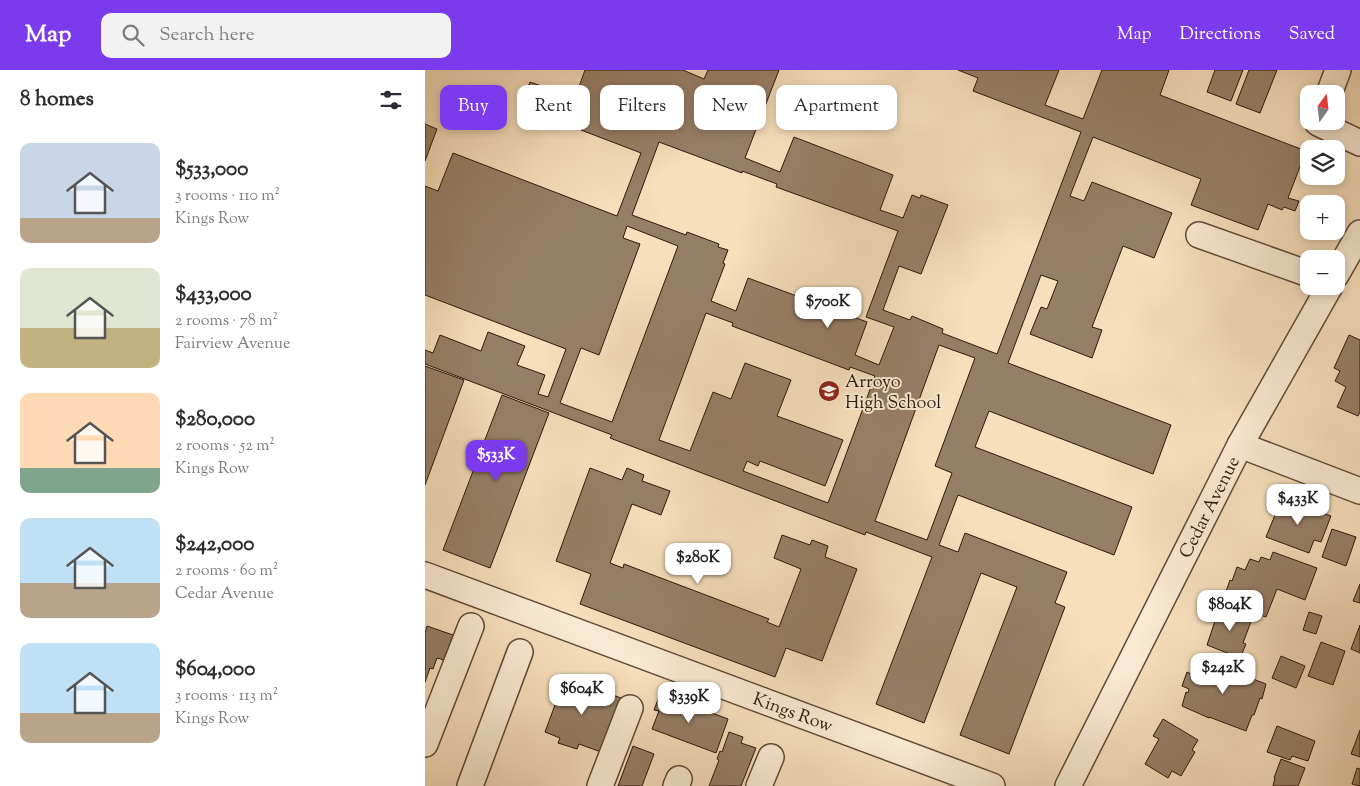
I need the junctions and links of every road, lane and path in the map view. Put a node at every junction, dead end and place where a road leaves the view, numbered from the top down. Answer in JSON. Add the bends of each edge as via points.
{"nodes":[{"id":1,"x":1338,"y":70,"type":"edge"},
{"id":2,"x":1332,"y":85,"type":"edge"},
{"id":3,"x":1333,"y":130,"type":"edge"},
{"id":4,"x":1360,"y":143,"type":"edge"},
{"id":5,"x":1360,"y":233,"type":"edge"},
{"id":6,"x":1199,"y":234,"type":"dead end"},
{"id":7,"x":1345,"y":259,"type":"edge"},
{"id":8,"x":1300,"y":271,"type":"edge"},
{"id":9,"x":1325,"y":295,"type":"edge"},
{"id":10,"x":1240,"y":445,"type":"junction"},
{"id":11,"x":1360,"y":491,"type":"edge"},
{"id":12,"x":425,"y":575,"type":"edge"},
{"id":13,"x":471,"y":626,"type":"dead end"},
{"id":14,"x":520,"y":652,"type":"dead end"},
{"id":15,"x":630,"y":708,"type":"dead end"},
{"id":16,"x":425,"y":744,"type":"edge"},
{"id":17,"x":771,"y":757,"type":"dead end"},
{"id":18,"x":470,"y":786,"type":"edge"},
{"id":19,"x":600,"y":786,"type":"edge"},
{"id":20,"x":759,"y":786,"type":"edge"},
{"id":21,"x":992,"y":786,"type":"edge"},
{"id":22,"x":1068,"y":786,"type":"edge"}],
"edges":[{"from":1,"to":2,"type":"street"},
{"from":3,"to":4,"type":"street"},
{"from":5,"to":7,"type":"street"},
{"from":6,"to":8,"type":"street"},
{"from":9,"to":10,"type":"street","name":"Cedar Avenue"},
{"from":10,"to":11,"type":"street"},
{"from":10,"to":22,"type":"street","name":"Cedar Avenue"},
{"from":12,"to":21,"type":"street","name":"Kings Row"},
{"from":13,"to":16,"type":"street"},
{"from":14,"to":18,"type":"street"},
{"from":15,"to":19,"type":"street"},
{"from":17,"to":20,"type":"street"}]}
